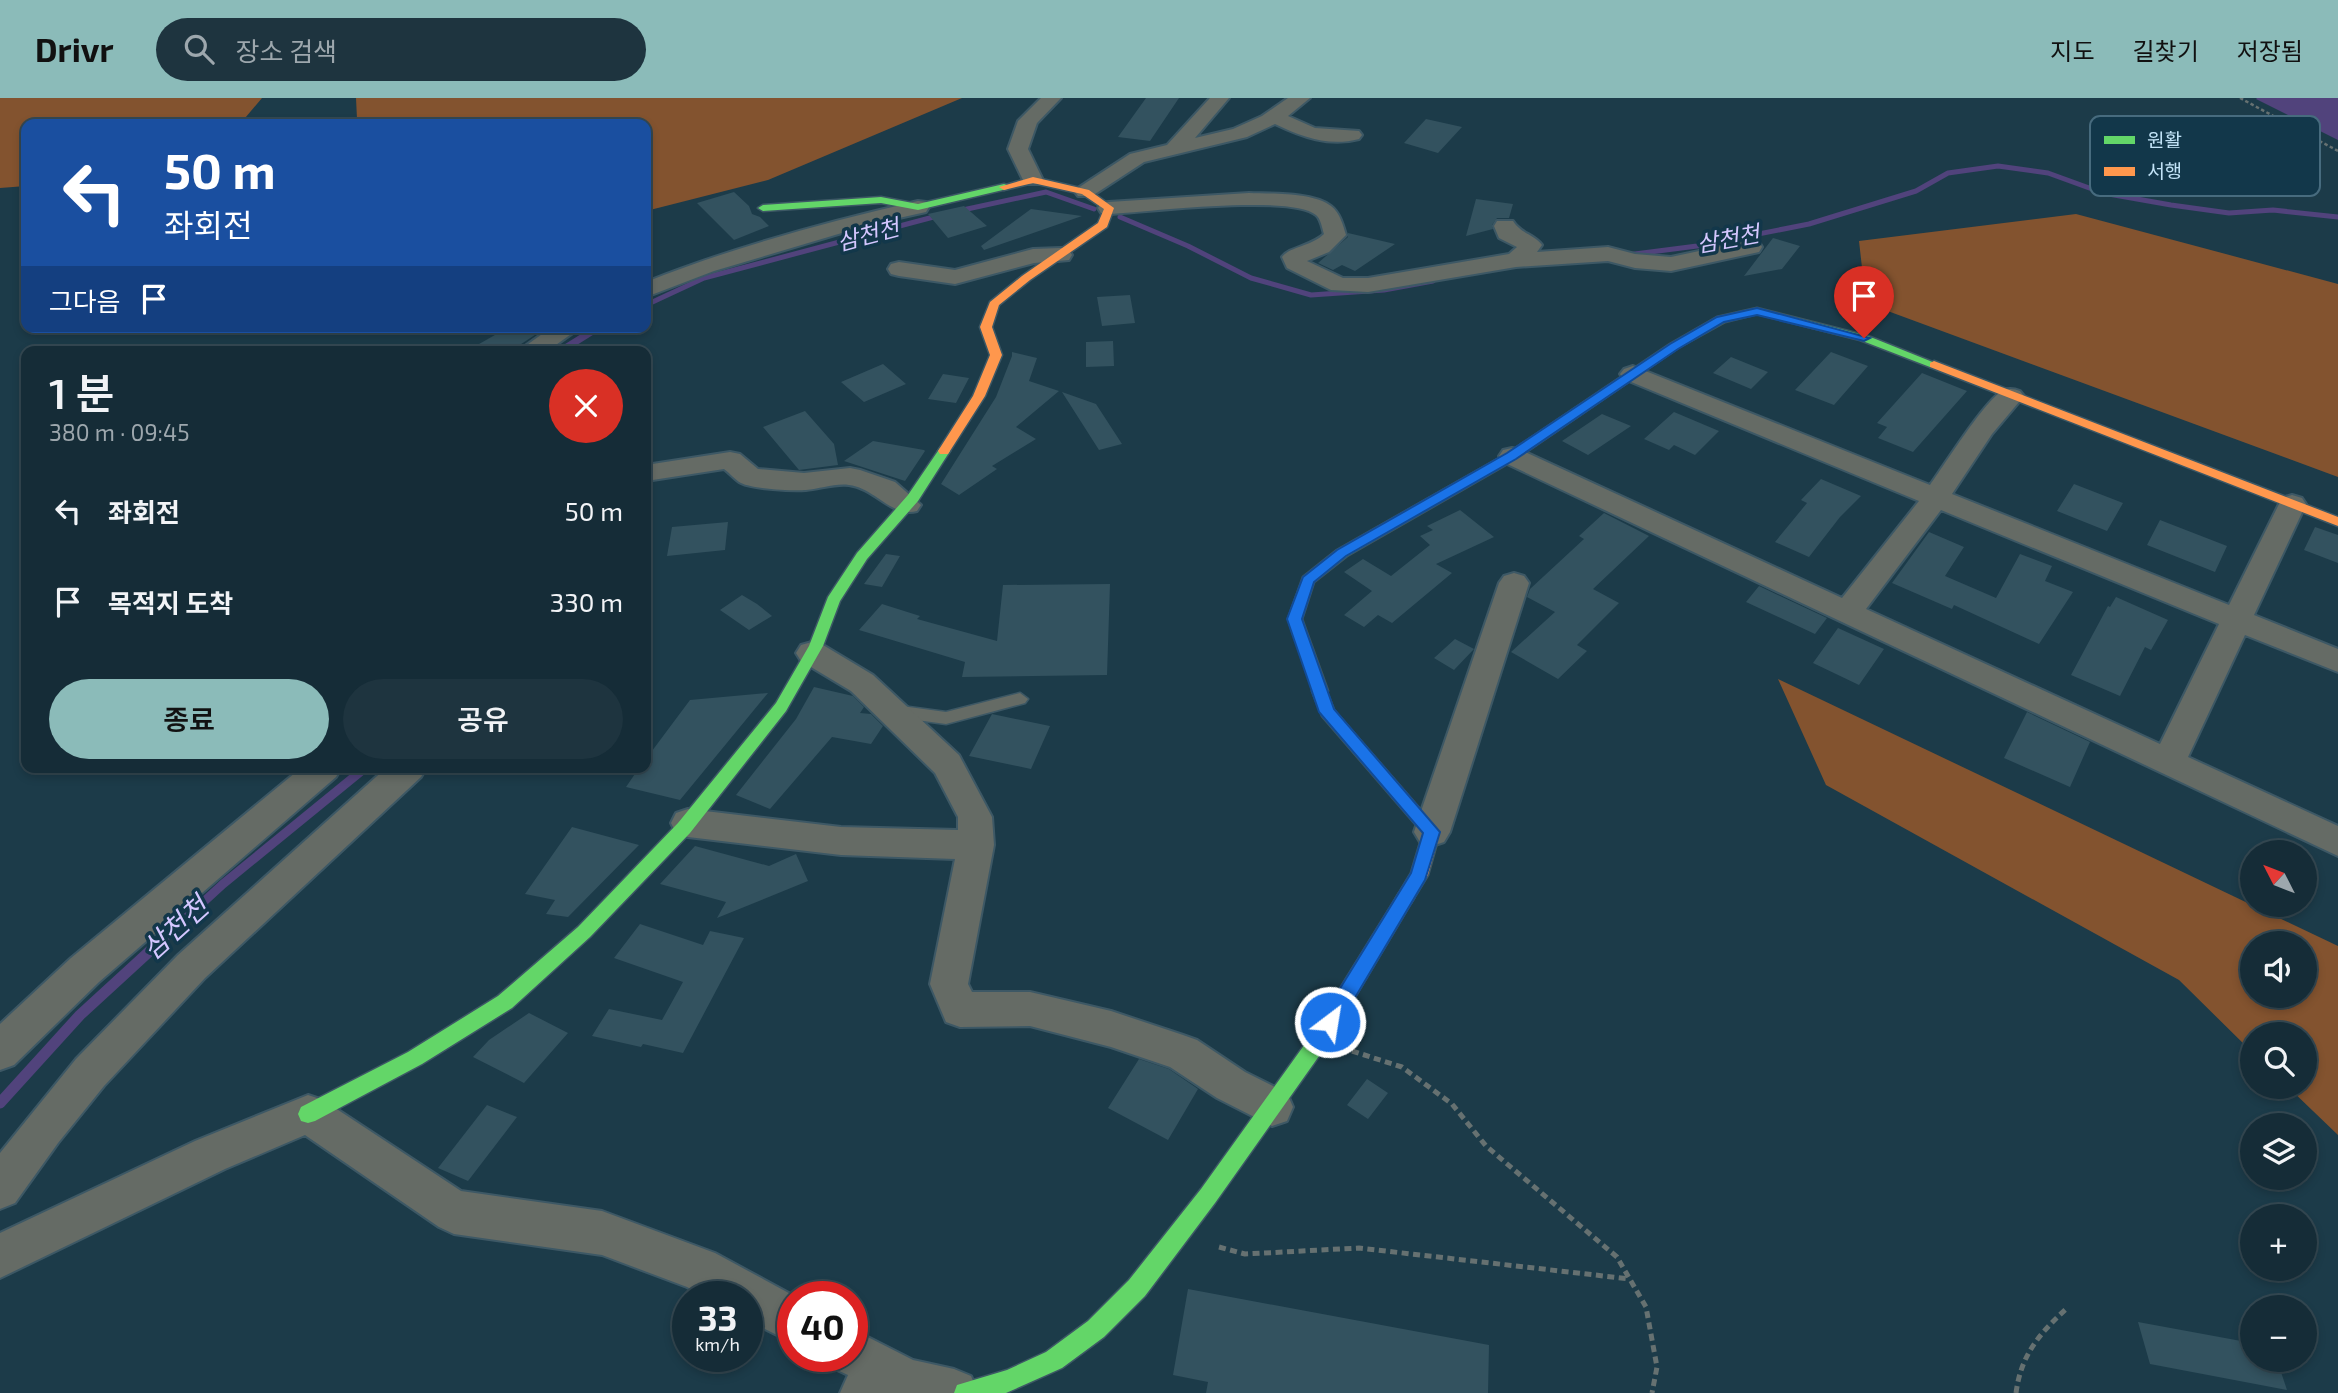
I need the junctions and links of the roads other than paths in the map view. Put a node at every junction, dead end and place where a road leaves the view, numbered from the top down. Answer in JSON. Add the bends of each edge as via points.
{"nodes":[{"id":1,"x":1052,"y":98,"type":"edge"},
{"id":2,"x":1220,"y":98,"type":"edge"},
{"id":3,"x":1299,"y":98,"type":"edge"},
{"id":4,"x":1273,"y":117,"type":"junction"},
{"id":5,"x":1352,"y":135,"type":"dead end"},
{"id":6,"x":1175,"y":148,"type":"junction"},
{"id":7,"x":1033,"y":180,"type":"junction"},
{"id":8,"x":1085,"y":192,"type":"junction"},
{"id":9,"x":918,"y":207,"type":"junction"},
{"id":10,"x":763,"y":208,"type":"dead end"},
{"id":11,"x":1109,"y":208,"type":"junction"},
{"id":12,"x":1504,"y":226,"type":"dead end"},
{"id":13,"x":1751,"y":247,"type":"dead end"},
{"id":14,"x":1061,"y":255,"type":"junction"},
{"id":15,"x":1516,"y":260,"type":"junction"},
{"id":16,"x":899,"y":269,"type":"dead end"},
{"id":17,"x":651,"y":288,"type":"edge"},
{"id":18,"x":559,"y":333,"type":"edge"},
{"id":19,"x":539,"y":346,"type":"edge"},
{"id":20,"x":1633,"y":374,"type":"junction"},
{"id":21,"x":2011,"y":396,"type":"junction"},
{"id":22,"x":1512,"y":456,"type":"junction"},
{"id":23,"x":651,"y":472,"type":"edge"},
{"id":24,"x":1936,"y":497,"type":"junction"},
{"id":25,"x":2292,"y":504,"type":"junction"},
{"id":26,"x":907,"y":505,"type":"junction"},
{"id":27,"x":2338,"y":522,"type":"edge"},
{"id":28,"x":1514,"y":583,"type":"dead end"},
{"id":29,"x":1847,"y":613,"type":"junction"},
{"id":30,"x":2237,"y":620,"type":"junction"},
{"id":31,"x":812,"y":653,"type":"junction"},
{"id":32,"x":2338,"y":661,"type":"edge"},
{"id":33,"x":1020,"y":699,"type":"dead end"},
{"id":34,"x":891,"y":711,"type":"junction"},
{"id":35,"x":2168,"y":763,"type":"junction"},
{"id":36,"x":318,"y":773,"type":"edge"},
{"id":37,"x":403,"y":773,"type":"edge"},
{"id":38,"x":688,"y":822,"type":"junction"},
{"id":39,"x":1432,"y":832,"type":"junction"},
{"id":40,"x":2338,"y":842,"type":"edge"},
{"id":41,"x":976,"y":845,"type":"junction"},
{"id":42,"x":0,"y":1052,"type":"edge"},
{"id":43,"x":1272,"y":1107,"type":"junction"},
{"id":44,"x":308,"y":1114,"type":"junction"},
{"id":45,"x":0,"y":1188,"type":"edge"},
{"id":46,"x":0,"y":1256,"type":"edge"},
{"id":47,"x":777,"y":1311,"type":"edge"},
{"id":48,"x":868,"y":1371,"type":"edge"},
{"id":49,"x":954,"y":1393,"type":"edge"},
{"id":50,"x":965,"y":1393,"type":"edge"}],
"edges":[{"from":1,"to":7,"type":"street","via":[[1028,121],[1018,149]]},
{"from":2,"to":6,"type":"street"},
{"from":3,"to":4,"type":"street"},
{"from":4,"to":5,"type":"street","via":[[1312,134]]},
{"from":4,"to":6,"type":"street","via":[[1240,133]]},
{"from":6,"to":8,"type":"street","via":[[1137,158]]},
{"from":7,"to":8,"type":"street"},
{"from":7,"to":9,"type":"street"},
{"from":8,"to":11,"type":"street"},
{"from":9,"to":10,"type":"street","via":[[902,201],[868,200]]},
{"from":9,"to":17,"type":"street","via":[[706,266]]},
{"from":11,"to":14,"type":"street","via":[[1103,225]]},
{"from":11,"to":15,"type":"street","via":[[1254,200],[1311,204],[1332,220],[1335,235],[1329,243],[1293,257],[1295,263],[1339,285],[1368,285]]},
{"from":12,"to":15,"type":"street","via":[[1507,233],[1531,246]]},
{"from":13,"to":15,"type":"street","via":[[1671,264],[1608,254]]},
{"from":14,"to":16,"type":"street","via":[[1033,256],[955,277]]},
{"from":14,"to":26,"type":"street","via":[[995,304],[986,327],[996,355],[979,396]]},
{"from":18,"to":19,"type":"street"},
{"from":20,"to":21,"type":"street","via":[[1721,319],[1757,311],[1864,338]]},
{"from":20,"to":22,"type":"street"},
{"from":20,"to":24,"type":"street"},
{"from":21,"to":24,"type":"street","via":[[1982,429]]},
{"from":21,"to":25,"type":"street"},
{"from":22,"to":29,"type":"street"},
{"from":22,"to":39,"type":"street","via":[[1342,553],[1308,580],[1295,619],[1327,712]]},
{"from":23,"to":26,"type":"street","via":[[730,460],[751,477],[804,482],[850,476],[885,488]]},
{"from":24,"to":29,"type":"street"},
{"from":24,"to":30,"type":"street"},
{"from":25,"to":27,"type":"street"},
{"from":25,"to":30,"type":"street"},
{"from":26,"to":31,"type":"street","via":[[854,567],[833,600]]},
{"from":28,"to":39,"type":"street"},
{"from":29,"to":35,"type":"street"},
{"from":30,"to":32,"type":"street"},
{"from":30,"to":35,"type":"street"},
{"from":31,"to":34,"type":"street","via":[[862,683]]},
{"from":31,"to":38,"type":"street","via":[[781,707]]},
{"from":33,"to":34,"type":"lane","via":[[946,718]]},
{"from":34,"to":41,"type":"street","via":[[947,764],[975,817]]},
{"from":35,"to":40,"type":"street"},
{"from":36,"to":42,"type":"street","via":[[85,970]]},
{"from":37,"to":45,"type":"street","via":[[253,909],[113,1046],[28,1147]]},
{"from":38,"to":41,"type":"street","via":[[841,841]]},
{"from":38,"to":44,"type":"street","via":[[584,932],[505,1002],[415,1058]]},
{"from":39,"to":43,"type":"street","via":[[1419,875],[1317,1043]]},
{"from":41,"to":43,"type":"street","via":[[949,984],[960,1010],[1030,1009],[1111,1029],[1183,1053]]},
{"from":43,"to":50,"type":"street","via":[[1137,1288],[1096,1329],[1054,1360],[1009,1381]]},
{"from":44,"to":46,"type":"street","via":[[210,1155]]},
{"from":44,"to":47,"type":"street","via":[[454,1212],[602,1233],[699,1269]]},
{"from":48,"to":49,"type":"street"}]}
